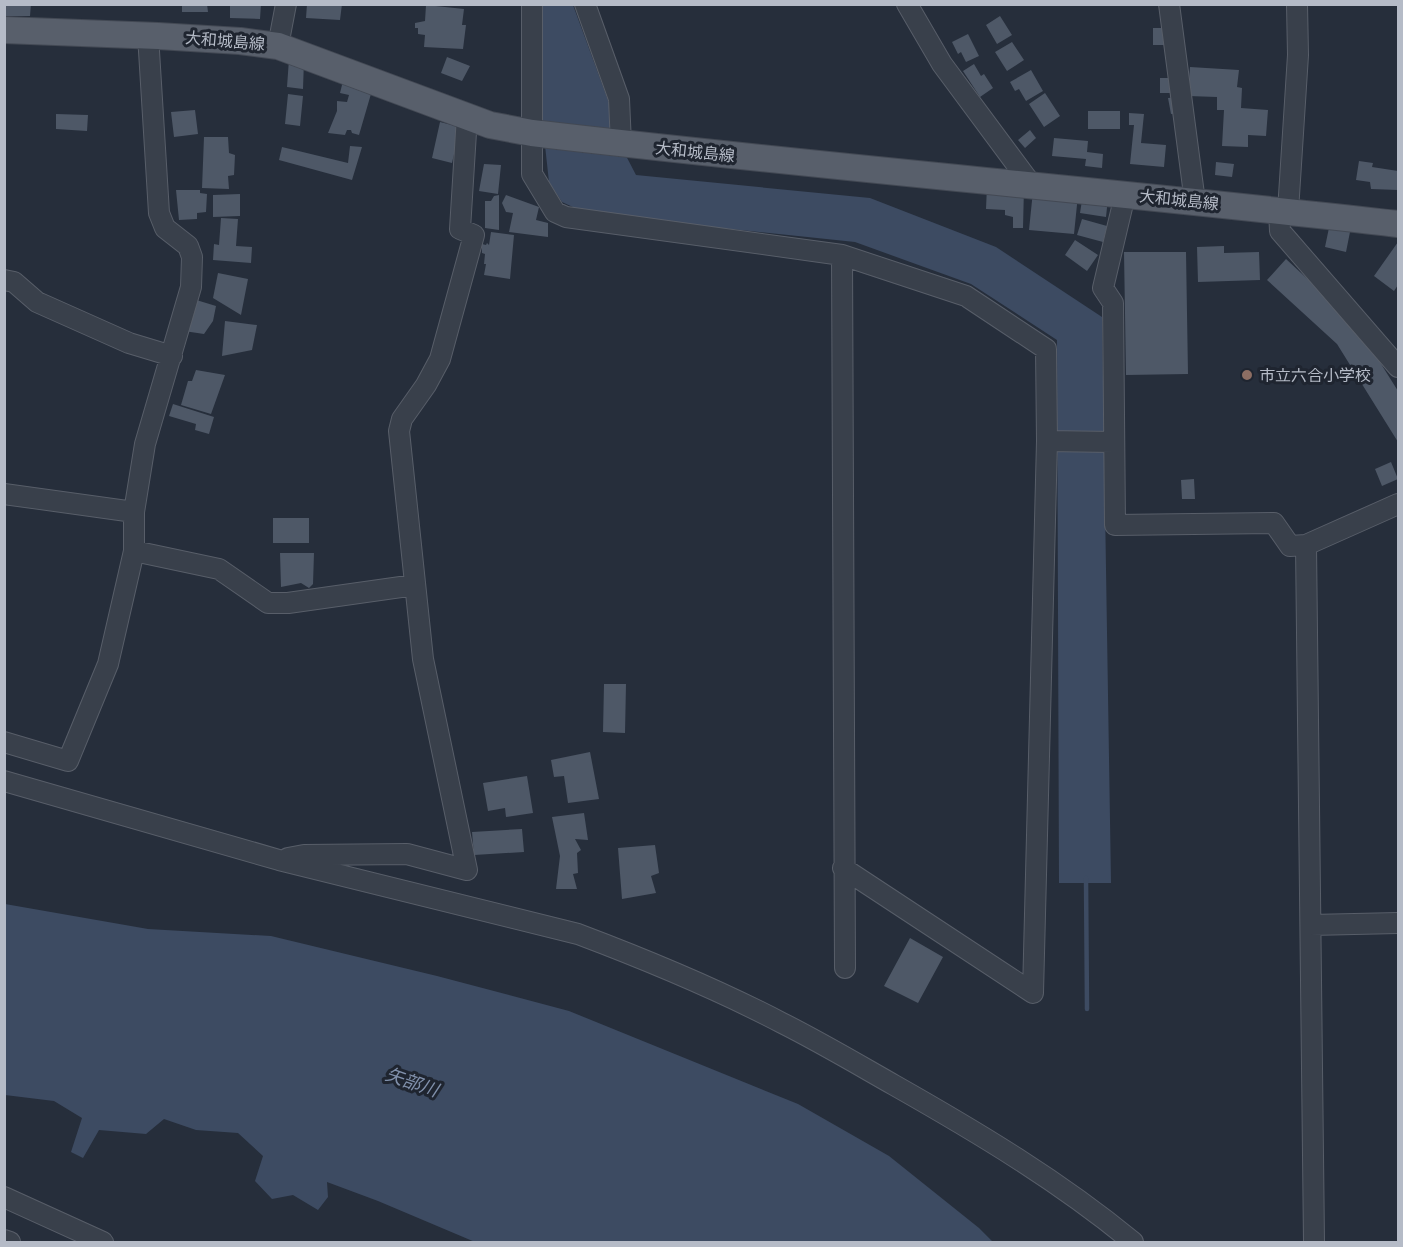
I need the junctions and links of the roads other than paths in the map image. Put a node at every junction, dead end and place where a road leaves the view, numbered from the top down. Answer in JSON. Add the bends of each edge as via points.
{"nodes":[{"id":1,"x":286,"y":4,"type":"edge"},
{"id":2,"x":532,"y":4,"type":"edge"},
{"id":3,"x":585,"y":4,"type":"edge"},
{"id":4,"x":907,"y":4,"type":"edge"},
{"id":5,"x":1169,"y":4,"type":"edge"},
{"id":6,"x":1297,"y":4,"type":"edge"},
{"id":7,"x":4,"y":30,"type":"edge"},
{"id":8,"x":148,"y":35,"type":"junction"},
{"id":9,"x":278,"y":46,"type":"junction"},
{"id":10,"x":467,"y":116,"type":"junction"},
{"id":11,"x":532,"y":133,"type":"junction"},
{"id":12,"x":621,"y":144,"type":"junction"},
{"id":13,"x":1031,"y":184,"type":"junction"},
{"id":14,"x":1125,"y":195,"type":"junction"},
{"id":15,"x":1195,"y":202,"type":"junction"},
{"id":16,"x":1283,"y":211,"type":"junction"},
{"id":17,"x":1398,"y":224,"type":"edge"},
{"id":18,"x":842,"y":255,"type":"junction"},
{"id":19,"x":4,"y":280,"type":"edge"},
{"id":20,"x":172,"y":356,"type":"junction"},
{"id":21,"x":1398,"y":367,"type":"edge"},
{"id":22,"x":1055,"y":441,"type":"junction"},
{"id":23,"x":1113,"y":442,"type":"junction"},
{"id":24,"x":4,"y":494,"type":"edge"},
{"id":25,"x":1398,"y":504,"type":"edge"},
{"id":26,"x":134,"y":512,"type":"junction"},
{"id":27,"x":1306,"y":545,"type":"junction"},
{"id":28,"x":134,"y":550,"type":"junction"},
{"id":29,"x":415,"y":585,"type":"junction"},
{"id":30,"x":4,"y":742,"type":"edge"},
{"id":31,"x":4,"y":781,"type":"edge"},
{"id":32,"x":279,"y":860,"type":"junction"},
{"id":33,"x":843,"y":868,"type":"junction"},
{"id":34,"x":1398,"y":923,"type":"edge"},
{"id":35,"x":1311,"y":925,"type":"junction"},
{"id":36,"x":845,"y":968,"type":"dead end"},
{"id":37,"x":4,"y":1197,"type":"edge"},
{"id":38,"x":4,"y":1240,"type":"edge"},
{"id":39,"x":10,"y":1242,"type":"edge"},
{"id":40,"x":103,"y":1242,"type":"edge"},
{"id":41,"x":1133,"y":1242,"type":"edge"},
{"id":42,"x":1314,"y":1242,"type":"edge"}],
"edges":[{"from":1,"to":9,"type":"street"},
{"from":2,"to":11,"type":"street"},
{"from":3,"to":12,"type":"street","via":[[619,99]]},
{"from":4,"to":13,"type":"street","via":[[942,64]]},
{"from":5,"to":15,"type":"street"},
{"from":6,"to":16,"type":"street","via":[[1298,55]]},
{"from":7,"to":8,"type":"main road","name":"大和城島線"},
{"from":8,"to":9,"type":"main road","name":"大和城島線"},
{"from":8,"to":20,"type":"street","via":[[159,213],[165,228],[188,246],[192,257],[191,287]]},
{"from":9,"to":10,"type":"main road","name":"大和城島線"},
{"from":10,"to":11,"type":"main road","name":"大和城島線"},
{"from":10,"to":29,"type":"street","via":[[460,229],[474,235],[440,359],[402,419],[399,431]]},
{"from":11,"to":12,"type":"main road","name":"大和城島線"},
{"from":11,"to":18,"type":"street","via":[[532,174],[555,212],[566,217]]},
{"from":12,"to":13,"type":"main road","name":"大和城島線"},
{"from":13,"to":14,"type":"main road","name":"大和城島線"},
{"from":14,"to":15,"type":"main road","name":"大和城島線"},
{"from":14,"to":23,"type":"street","via":[[1103,288],[1113,303]]},
{"from":15,"to":16,"type":"main road","name":"大和城島線"},
{"from":16,"to":17,"type":"main road","name":"大和城島線"},
{"from":16,"to":21,"type":"street","via":[[1280,231]]},
{"from":18,"to":22,"type":"street","via":[[966,296],[1046,349]]},
{"from":18,"to":33,"type":"street"},
{"from":19,"to":20,"type":"street","via":[[14,282],[38,302],[129,343]]},
{"from":20,"to":26,"type":"street","via":[[146,444]]},
{"from":22,"to":23,"type":"street"},
{"from":22,"to":33,"type":"street","via":[[1033,993]]},
{"from":23,"to":27,"type":"street","via":[[1115,525],[1274,523],[1290,546]]},
{"from":24,"to":26,"type":"street"},
{"from":25,"to":27,"type":"street"},
{"from":26,"to":28,"type":"street"},
{"from":27,"to":35,"type":"street"},
{"from":28,"to":29,"type":"street","via":[[219,569],[268,603]]},
{"from":28,"to":30,"type":"street","via":[[108,664],[69,761]]},
{"from":29,"to":32,"type":"street","via":[[423,659],[467,870],[407,854],[304,855]]},
{"from":31,"to":32,"type":"street"},
{"from":32,"to":41,"type":"street","via":[[578,934],[698,983],[782,1023],[943,1113],[1063,1189]]},
{"from":33,"to":36,"type":"street"},
{"from":34,"to":35,"type":"street"},
{"from":35,"to":42,"type":"street"},
{"from":37,"to":40,"type":"street"},
{"from":38,"to":39,"type":"street"}]}
